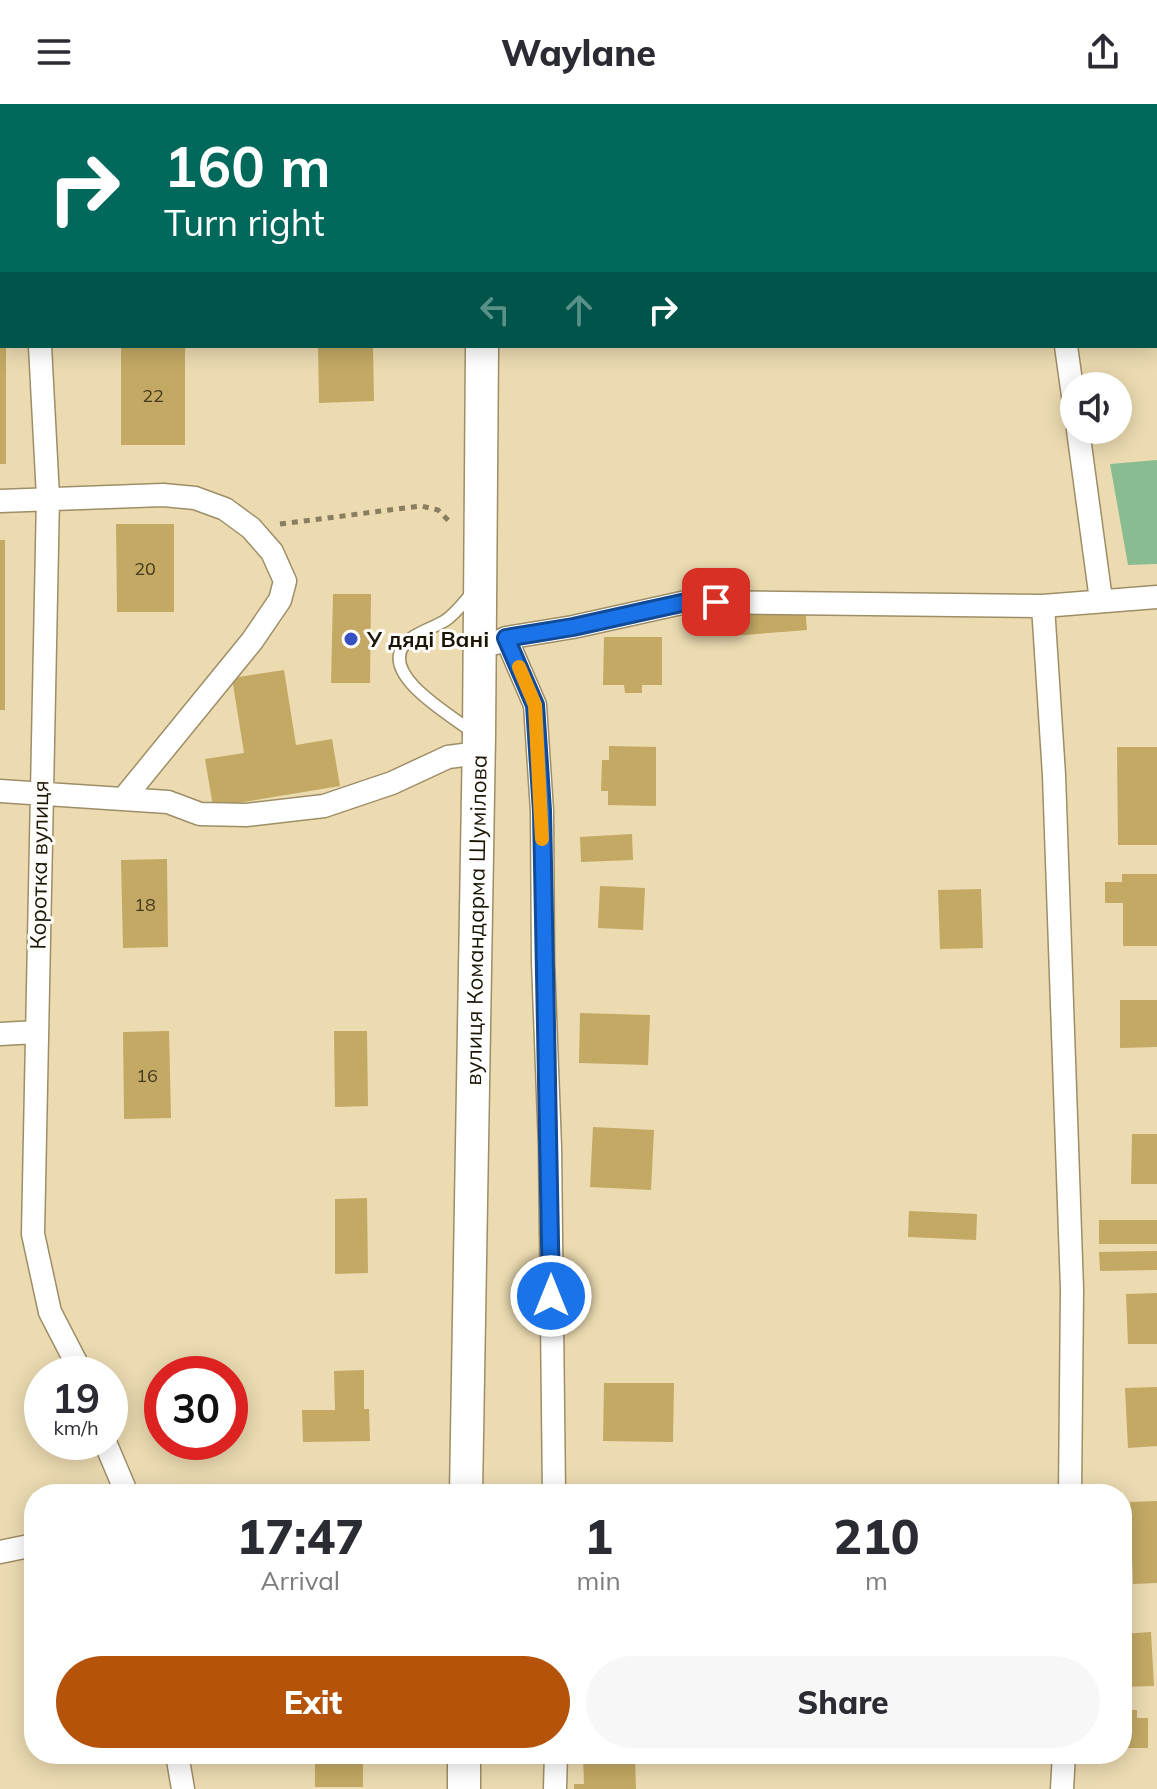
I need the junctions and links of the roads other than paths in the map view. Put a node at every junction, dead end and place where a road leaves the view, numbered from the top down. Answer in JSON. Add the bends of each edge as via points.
{"nodes":[{"id":1,"x":40,"y":348,"type":"edge"},
{"id":2,"x":482,"y":348,"type":"edge"},
{"id":3,"x":1066,"y":348,"type":"edge"},
{"id":4,"x":1070,"y":372,"type":"edge"},
{"id":5,"x":1080,"y":444,"type":"edge"},
{"id":6,"x":48,"y":497,"type":"junction"},
{"id":7,"x":0,"y":501,"type":"edge"},
{"id":8,"x":480,"y":583,"type":"junction"},
{"id":9,"x":1157,"y":597,"type":"edge"},
{"id":10,"x":1101,"y":600,"type":"junction"},
{"id":11,"x":1043,"y":606,"type":"junction"},
{"id":12,"x":493,"y":644,"type":"junction"},
{"id":13,"x":479,"y":745,"type":"junction"},
{"id":14,"x":0,"y":791,"type":"edge"},
{"id":15,"x":40,"y":795,"type":"junction"},
{"id":16,"x":124,"y":798,"type":"junction"},
{"id":17,"x":37,"y":1032,"type":"junction"},
{"id":18,"x":0,"y":1034,"type":"edge"},
{"id":19,"x":73,"y":1356,"type":"edge"},
{"id":20,"x":113,"y":1460,"type":"edge"},
{"id":21,"x":123,"y":1484,"type":"edge"},
{"id":22,"x":466,"y":1484,"type":"edge"},
{"id":23,"x":554,"y":1484,"type":"edge"},
{"id":24,"x":1070,"y":1484,"type":"edge"},
{"id":25,"x":24,"y":1547,"type":"edge"},
{"id":26,"x":0,"y":1552,"type":"edge"},
{"id":27,"x":179,"y":1764,"type":"edge"},
{"id":28,"x":464,"y":1764,"type":"edge"},
{"id":29,"x":556,"y":1764,"type":"edge"},
{"id":30,"x":1063,"y":1764,"type":"edge"},
{"id":31,"x":183,"y":1789,"type":"edge"},
{"id":32,"x":464,"y":1789,"type":"edge"},
{"id":33,"x":555,"y":1789,"type":"edge"},
{"id":34,"x":1062,"y":1789,"type":"edge"}],
"edges":[{"from":1,"to":6,"type":"street","name":"Коротка вулиця"},
{"from":2,"to":8,"type":"street","name":"вулиця Командарма Шумілова"},
{"from":3,"to":4,"type":"street"},
{"from":5,"to":10,"type":"street"},
{"from":6,"to":7,"type":"street"},
{"from":6,"to":15,"type":"street","name":"Коротка вулиця"},
{"from":6,"to":16,"type":"street","via":[[195,498],[225,509],[251,528],[272,552],[285,581],[280,600],[252,641]]},
{"from":8,"to":12,"type":"street","name":"вулиця Командарма Шумілова"},
{"from":8,"to":13,"type":"lane","via":[[450,617],[404,643],[400,653],[400,666],[411,685]]},
{"from":9,"to":10,"type":"street"},
{"from":10,"to":11,"type":"street"},
{"from":11,"to":12,"type":"street","via":[[686,602]]},
{"from":11,"to":24,"type":"street","via":[[1072,1289]]},
{"from":12,"to":13,"type":"street","name":"вулиця Командарма Шумілова"},
{"from":12,"to":23,"type":"street","via":[[535,705],[550,1147]]},
{"from":13,"to":16,"type":"street","via":[[324,806],[200,814],[168,802]]},
{"from":13,"to":22,"type":"street","name":"вулиця Командарма Шумілова"},
{"from":14,"to":15,"type":"street"},
{"from":15,"to":16,"type":"street"},
{"from":15,"to":17,"type":"street","name":"Коротка вулиця"},
{"from":17,"to":18,"type":"street"},
{"from":17,"to":19,"type":"street","name":"Коротка вулиця","via":[[33,1234],[50,1312]]},
{"from":20,"to":21,"type":"street"},
{"from":25,"to":26,"type":"street"},
{"from":27,"to":31,"type":"street"},
{"from":28,"to":32,"type":"street"},
{"from":29,"to":33,"type":"street"},
{"from":30,"to":34,"type":"street"}]}
